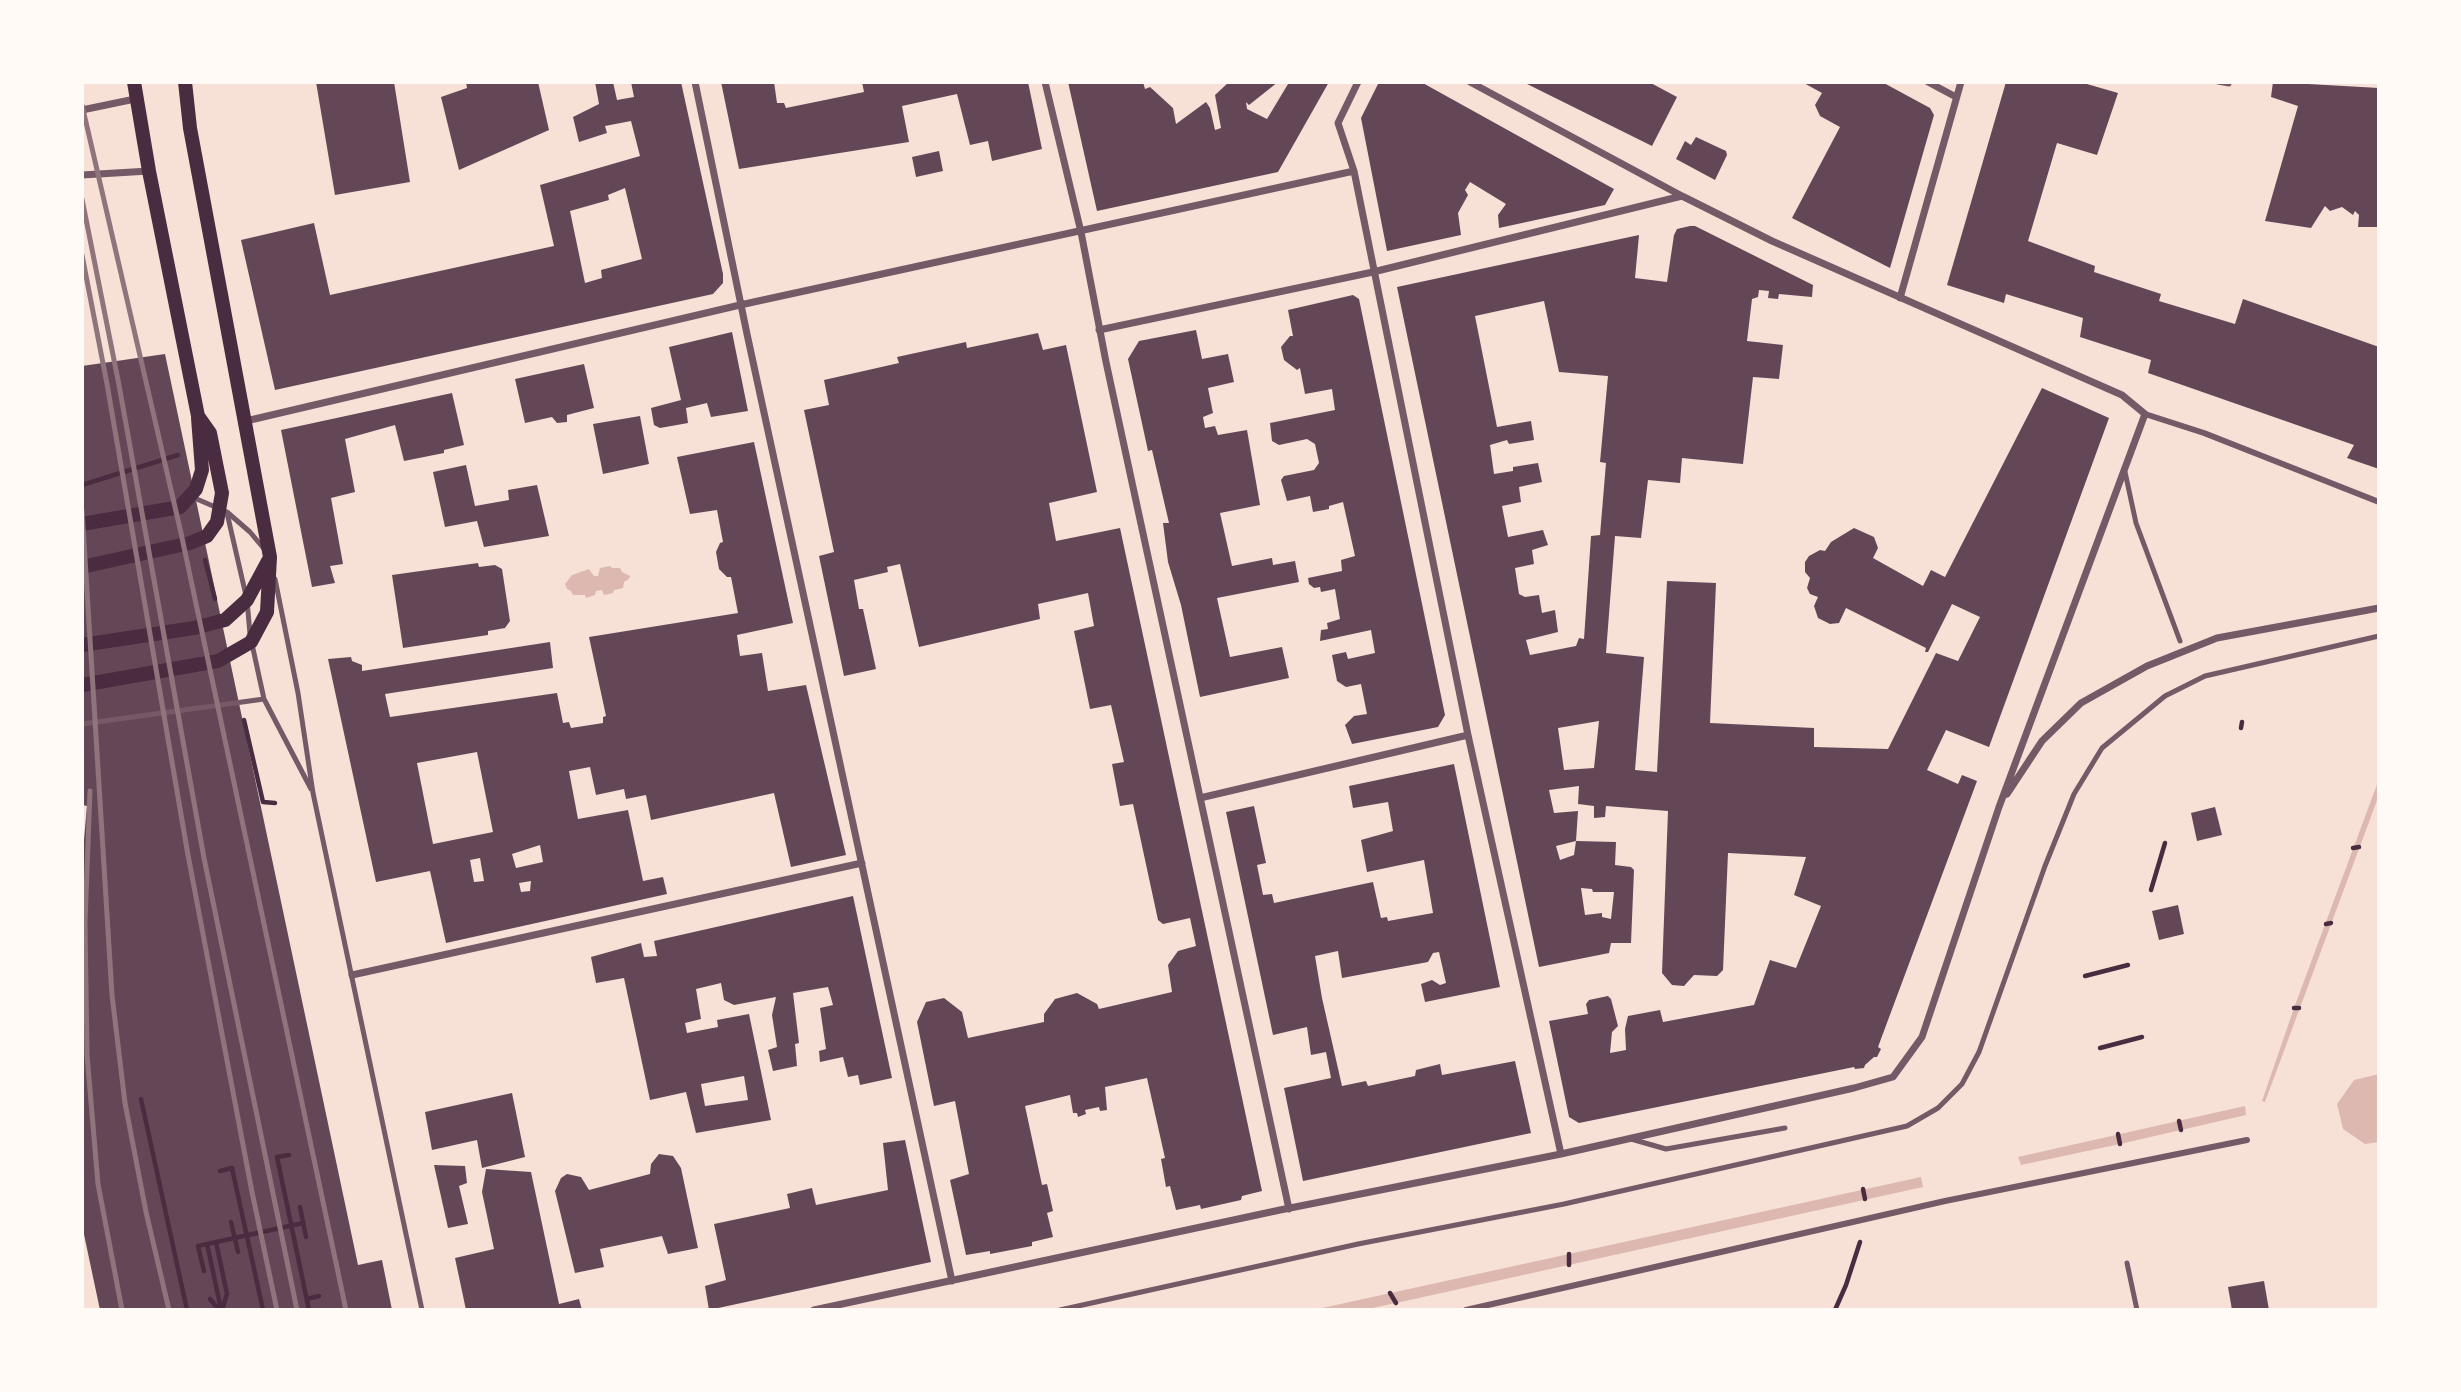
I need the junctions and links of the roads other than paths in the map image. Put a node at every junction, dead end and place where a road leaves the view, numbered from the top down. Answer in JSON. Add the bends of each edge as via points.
{"nodes":[{"id":1,"x":134,"y":82,"type":"edge"},
{"id":2,"x":184,"y":82,"type":"edge"},
{"id":3,"x":695,"y":82,"type":"edge"},
{"id":4,"x":1045,"y":82,"type":"edge"},
{"id":5,"x":1358,"y":82,"type":"edge"},
{"id":6,"x":1470,"y":82,"type":"edge"},
{"id":7,"x":1927,"y":82,"type":"edge"},
{"id":8,"x":1961,"y":82,"type":"edge"},
{"id":9,"x":2218,"y":82,"type":"edge"},
{"id":10,"x":2229,"y":84,"type":"dead end"},
{"id":11,"x":1956,"y":97,"type":"junction"},
{"id":12,"x":135,"y":99,"type":"junction"},
{"id":13,"x":82,"y":110,"type":"edge"},
{"id":14,"x":1354,"y":170,"type":"junction"},
{"id":15,"x":149,"y":171,"type":"junction"},
{"id":16,"x":82,"y":175,"type":"edge"},
{"id":17,"x":1682,"y":196,"type":"junction"},
{"id":18,"x":1081,"y":232,"type":"junction"},
{"id":19,"x":1373,"y":272,"type":"junction"},
{"id":20,"x":1900,"y":298,"type":"junction"},
{"id":21,"x":740,"y":305,"type":"junction"},
{"id":22,"x":1099,"y":330,"type":"junction"},
{"id":23,"x":2145,"y":414,"type":"junction"},
{"id":24,"x":198,"y":416,"type":"junction"},
{"id":25,"x":246,"y":421,"type":"junction"},
{"id":26,"x":2124,"y":468,"type":"junction"},
{"id":27,"x":191,"y":496,"type":"junction"},
{"id":28,"x":2379,"y":502,"type":"edge"},
{"id":29,"x":223,"y":517,"type":"junction"},
{"id":30,"x":82,"y":524,"type":"edge"},
{"id":31,"x":250,"y":532,"type":"junction"},
{"id":32,"x":270,"y":557,"type":"junction"},
{"id":33,"x":82,"y":567,"type":"edge"},
{"id":34,"x":247,"y":600,"type":"junction"},
{"id":35,"x":2379,"y":608,"type":"edge"},
{"id":36,"x":2379,"y":636,"type":"edge"},
{"id":37,"x":2180,"y":641,"type":"dead end"},
{"id":38,"x":251,"y":642,"type":"junction"},
{"id":39,"x":82,"y":645,"type":"edge"},
{"id":40,"x":82,"y":685,"type":"edge"},
{"id":41,"x":264,"y":699,"type":"junction"},
{"id":42,"x":82,"y":724,"type":"edge"},
{"id":43,"x":1468,"y":735,"type":"junction"},
{"id":44,"x":313,"y":793,"type":"junction"},
{"id":45,"x":1200,"y":798,"type":"junction"},
{"id":46,"x":1999,"y":807,"type":"junction"},
{"id":47,"x":862,"y":863,"type":"junction"},
{"id":48,"x":352,"y":975,"type":"junction"},
{"id":49,"x":1785,"y":1128,"type":"dead end"},
{"id":50,"x":1630,"y":1138,"type":"junction"},
{"id":51,"x":2247,"y":1140,"type":"dead end"},
{"id":52,"x":1561,"y":1154,"type":"junction"},
{"id":53,"x":1289,"y":1209,"type":"junction"},
{"id":54,"x":2127,"y":1263,"type":"dead end"},
{"id":55,"x":952,"y":1281,"type":"junction"},
{"id":56,"x":422,"y":1310,"type":"edge"},
{"id":57,"x":814,"y":1310,"type":"edge"},
{"id":58,"x":1060,"y":1310,"type":"edge"},
{"id":59,"x":1466,"y":1310,"type":"edge"},
{"id":60,"x":2137,"y":1310,"type":"edge"}],
"edges":[{"from":1,"to":12,"type":"main road"},
{"from":2,"to":25,"type":"main road"},
{"from":3,"to":21,"type":"street"},
{"from":4,"to":18,"type":"street"},
{"from":5,"to":14,"type":"street","via":[[1338,123]]},
{"from":6,"to":17,"type":"street"},
{"from":7,"to":11,"type":"street"},
{"from":8,"to":11,"type":"street"},
{"from":9,"to":10,"type":"lane"},
{"from":11,"to":20,"type":"street"},
{"from":12,"to":13,"type":"street"},
{"from":12,"to":15,"type":"main road"},
{"from":14,"to":18,"type":"street"},
{"from":14,"to":19,"type":"street"},
{"from":15,"to":16,"type":"street"},
{"from":15,"to":24,"type":"main road"},
{"from":17,"to":19,"type":"street"},
{"from":17,"to":20,"type":"street"},
{"from":18,"to":21,"type":"street"},
{"from":18,"to":22,"type":"street"},
{"from":19,"to":22,"type":"street"},
{"from":19,"to":43,"type":"street"},
{"from":20,"to":23,"type":"street","via":[[2122,395]]},
{"from":21,"to":25,"type":"street"},
{"from":21,"to":47,"type":"street"},
{"from":22,"to":45,"type":"street"},
{"from":23,"to":26,"type":"street"},
{"from":23,"to":28,"type":"street"},
{"from":24,"to":27,"type":"main road","via":[[202,470]]},
{"from":24,"to":29,"type":"main road","via":[[209,433]]},
{"from":25,"to":32,"type":"main road"},
{"from":26,"to":37,"type":"lane","via":[[2136,523]]},
{"from":26,"to":46,"type":"street"},
{"from":27,"to":29,"type":"lane"},
{"from":27,"to":30,"type":"main road","via":[[180,507]]},
{"from":29,"to":31,"type":"lane"},
{"from":29,"to":31,"type":"lane"},
{"from":29,"to":33,"type":"main road","via":[[207,536],[190,543]]},
{"from":29,"to":34,"type":"lane"},
{"from":31,"to":32,"type":"lane"},
{"from":32,"to":34,"type":"main road"},
{"from":32,"to":38,"type":"main road","via":[[267,612]]},
{"from":32,"to":44,"type":"lane"},
{"from":34,"to":38,"type":"lane"},
{"from":34,"to":39,"type":"main road","via":[[225,620]]},
{"from":35,"to":46,"type":"street","via":[[2217,638],[2147,666],[2081,702],[2042,741]]},
{"from":36,"to":58,"type":"lane","via":[[2205,676],[2165,696],[2102,748],[2074,794],[1979,1052],[1962,1084],[1938,1108],[1907,1126]]},
{"from":38,"to":40,"type":"main road","via":[[218,661]]},
{"from":38,"to":41,"type":"lane"},
{"from":41,"to":42,"type":"lane"},
{"from":41,"to":44,"type":"lane"},
{"from":43,"to":45,"type":"street"},
{"from":43,"to":52,"type":"street"},
{"from":44,"to":48,"type":"lane"},
{"from":45,"to":53,"type":"street"},
{"from":46,"to":50,"type":"street","via":[[1922,1037],[1893,1077]]},
{"from":47,"to":48,"type":"street"},
{"from":47,"to":55,"type":"street"},
{"from":48,"to":56,"type":"lane"},
{"from":49,"to":50,"type":"lane","via":[[1666,1149]]},
{"from":50,"to":52,"type":"street"},
{"from":51,"to":59,"type":"street","via":[[2021,1184]]},
{"from":52,"to":53,"type":"street"},
{"from":53,"to":55,"type":"street"},
{"from":54,"to":60,"type":"lane"},
{"from":55,"to":57,"type":"street"}]}
